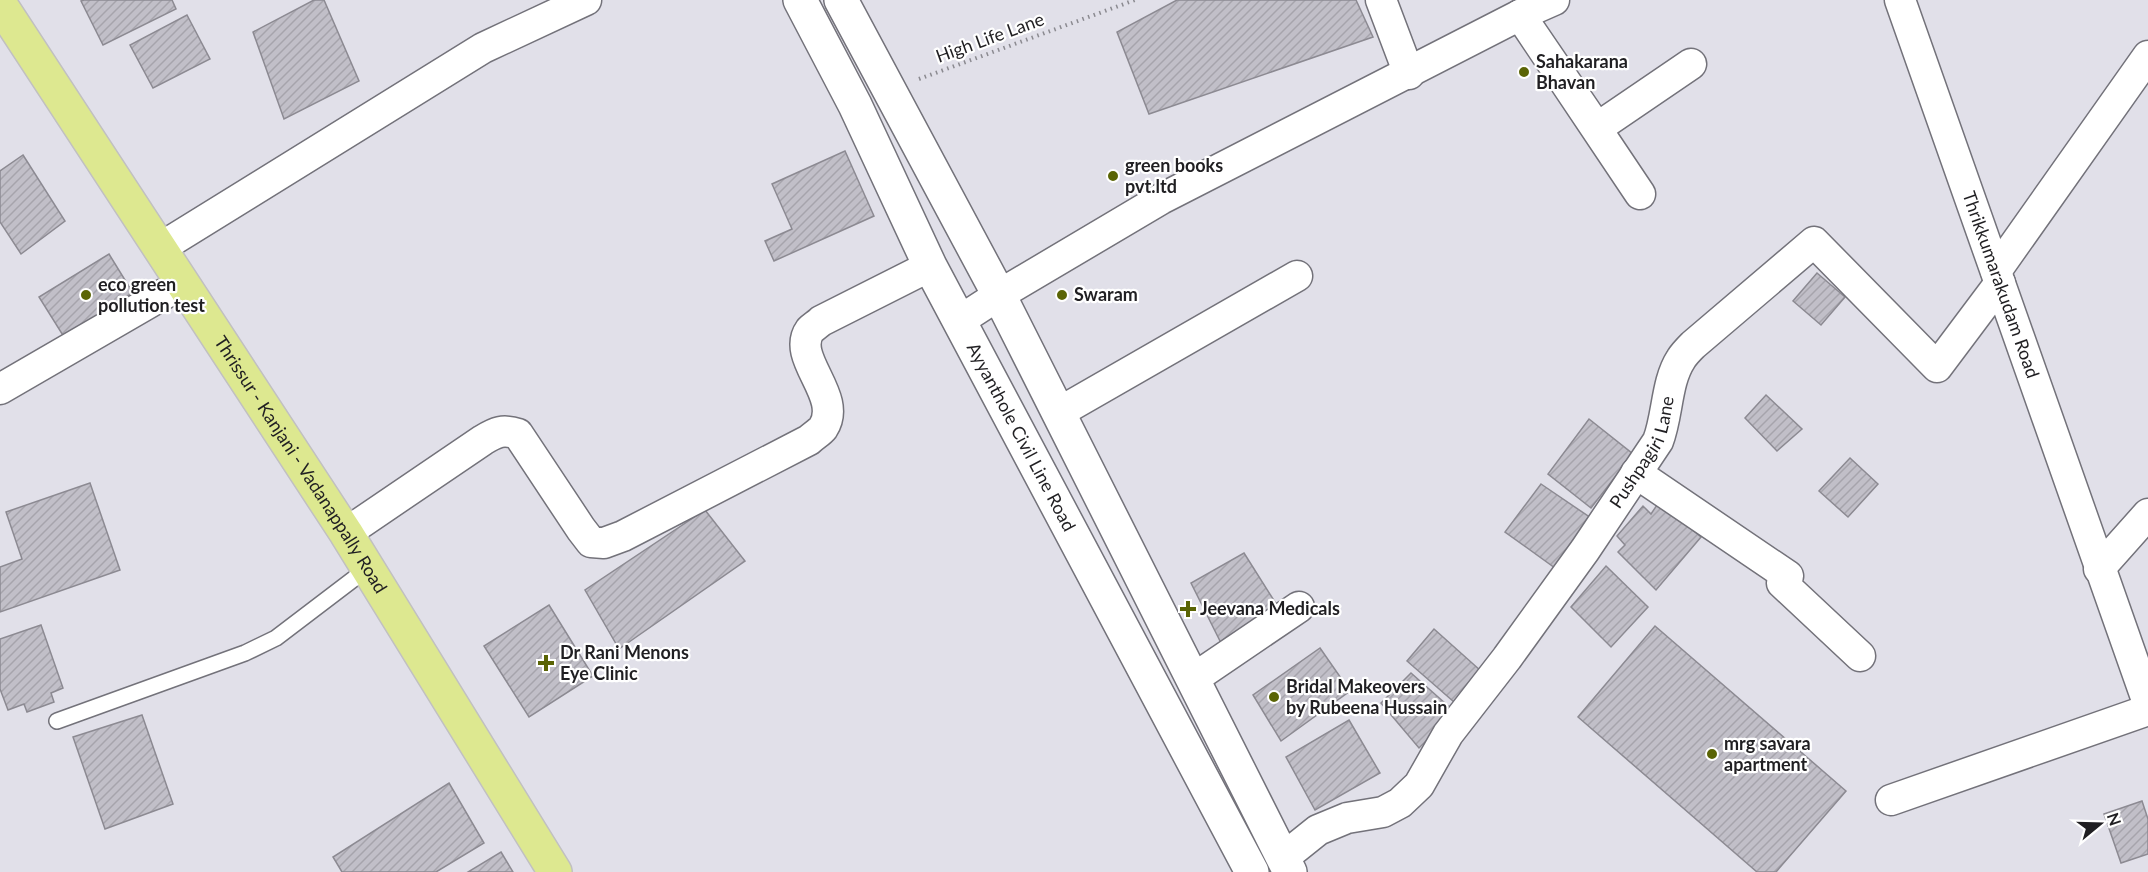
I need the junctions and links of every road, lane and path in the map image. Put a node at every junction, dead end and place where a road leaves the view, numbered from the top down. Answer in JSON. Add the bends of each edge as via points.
{"nodes":[{"id":1,"x":586,"y":0,"type":"edge"},
{"id":2,"x":800,"y":0,"type":"edge"},
{"id":3,"x":841,"y":0,"type":"edge"},
{"id":4,"x":1136,"y":0,"type":"edge"},
{"id":5,"x":1381,"y":0,"type":"edge"},
{"id":6,"x":1554,"y":0,"type":"edge"},
{"id":7,"x":1900,"y":0,"type":"edge"},
{"id":8,"x":0,"y":3,"type":"edge"},
{"id":9,"x":1520,"y":15,"type":"junction"},
{"id":10,"x":2148,"y":56,"type":"edge"},
{"id":11,"x":1690,"y":64,"type":"dead end"},
{"id":12,"x":1409,"y":74,"type":"junction"},
{"id":13,"x":888,"y":90,"type":"junction"},
{"id":14,"x":855,"y":105,"type":"junction"},
{"id":15,"x":1641,"y":194,"type":"dead end"},
{"id":16,"x":160,"y":248,"type":"junction"},
{"id":17,"x":930,"y":266,"type":"junction"},
{"id":18,"x":1297,"y":276,"type":"dead end"},
{"id":19,"x":1998,"y":277,"type":"junction"},
{"id":20,"x":183,"y":283,"type":"junction"},
{"id":21,"x":999,"y":295,"type":"junction"},
{"id":22,"x":959,"y":321,"type":"junction"},
{"id":23,"x":0,"y":389,"type":"edge"},
{"id":24,"x":1058,"y":413,"type":"junction"},
{"id":25,"x":1636,"y":473,"type":"junction"},
{"id":26,"x":2148,"y":514,"type":"edge"},
{"id":27,"x":346,"y":533,"type":"junction"},
{"id":28,"x":368,"y":568,"type":"junction"},
{"id":29,"x":2099,"y":569,"type":"junction"},
{"id":30,"x":1299,"y":607,"type":"dead end"},
{"id":31,"x":1860,"y":656,"type":"dead end"},
{"id":32,"x":1199,"y":690,"type":"junction"},
{"id":33,"x":2148,"y":703,"type":"edge"},
{"id":34,"x":2148,"y":710,"type":"edge"},
{"id":35,"x":1169,"y":717,"type":"junction"},
{"id":36,"x":57,"y":721,"type":"dead end"},
{"id":37,"x":1891,"y":800,"type":"dead end"},
{"id":38,"x":1287,"y":865,"type":"edge"},
{"id":39,"x":555,"y":872,"type":"edge"},
{"id":40,"x":1252,"y":872,"type":"edge"}],
"edges":[{"from":1,"to":16,"type":"street","via":[[483,48]]},
{"from":2,"to":14,"type":"main road","name":"Ayyanthole Civil Line Road"},
{"from":3,"to":13,"type":"main road"},
{"from":4,"to":13,"type":"path","name":"High Life Lane"},
{"from":5,"to":12,"type":"street"},
{"from":6,"to":9,"type":"street"},
{"from":7,"to":19,"type":"street","name":"Thrikkumarakudam Road"},
{"from":8,"to":16,"type":"main road","name":"Thrissur - Kanjani - Vadanappally Road"},
{"from":9,"to":11,"type":"street","via":[[1597,128]]},
{"from":9,"to":12,"type":"street"},
{"from":9,"to":15,"type":"street"},
{"from":10,"to":19,"type":"street"},
{"from":12,"to":21,"type":"street","via":[[1161,199]]},
{"from":13,"to":14,"type":"lane"},
{"from":13,"to":21,"type":"main road"},
{"from":14,"to":17,"type":"main road","name":"Ayyanthole Civil Line Road"},
{"from":16,"to":20,"type":"main road","name":"Thrissur - Kanjani - Vadanappally Road"},
{"from":17,"to":22,"type":"main road","name":"Ayyanthole Civil Line Road"},
{"from":17,"to":27,"type":"street","via":[[821,321],[810,331],[806,341],[808,357],[827,401],[828,416],[823,429],[809,440],[623,536],[604,543],[591,542],[518,434],[507,430],[483,440]]},
{"from":18,"to":24,"type":"street"},
{"from":19,"to":25,"type":"street","name":"Pushpagiri Lane","via":[[1937,367],[1814,242],[1681,359],[1658,441]]},
{"from":19,"to":29,"type":"street","name":"Thrikkumarakudam Road"},
{"from":20,"to":23,"type":"street"},
{"from":20,"to":27,"type":"main road","name":"Thrissur - Kanjani - Vadanappally Road"},
{"from":21,"to":22,"type":"street"},
{"from":21,"to":24,"type":"main road"},
{"from":22,"to":35,"type":"main road","name":"Ayyanthole Civil Line Road"},
{"from":24,"to":32,"type":"main road"},
{"from":25,"to":31,"type":"street","via":[[1788,576],[1782,583]]},
{"from":25,"to":38,"type":"street","name":"Pushpagiri Lane","via":[[1585,550],[1448,734],[1419,785],[1383,812],[1333,822],[1318,830]]},
{"from":26,"to":29,"type":"street"},
{"from":27,"to":28,"type":"main road","name":"Thrissur - Kanjani - Vadanappally Road"},
{"from":28,"to":36,"type":"lane","via":[[276,638]]},
{"from":28,"to":39,"type":"main road","name":"Thrissur - Kanjani - Vadanappally Road"},
{"from":29,"to":33,"type":"street","name":"Thrikkumarakudam Road"},
{"from":30,"to":32,"type":"street"},
{"from":32,"to":35,"type":"main road"},
{"from":32,"to":38,"type":"main road"},
{"from":34,"to":37,"type":"street"},
{"from":35,"to":40,"type":"main road","name":"Ayyanthole Civil Line Road"}]}
